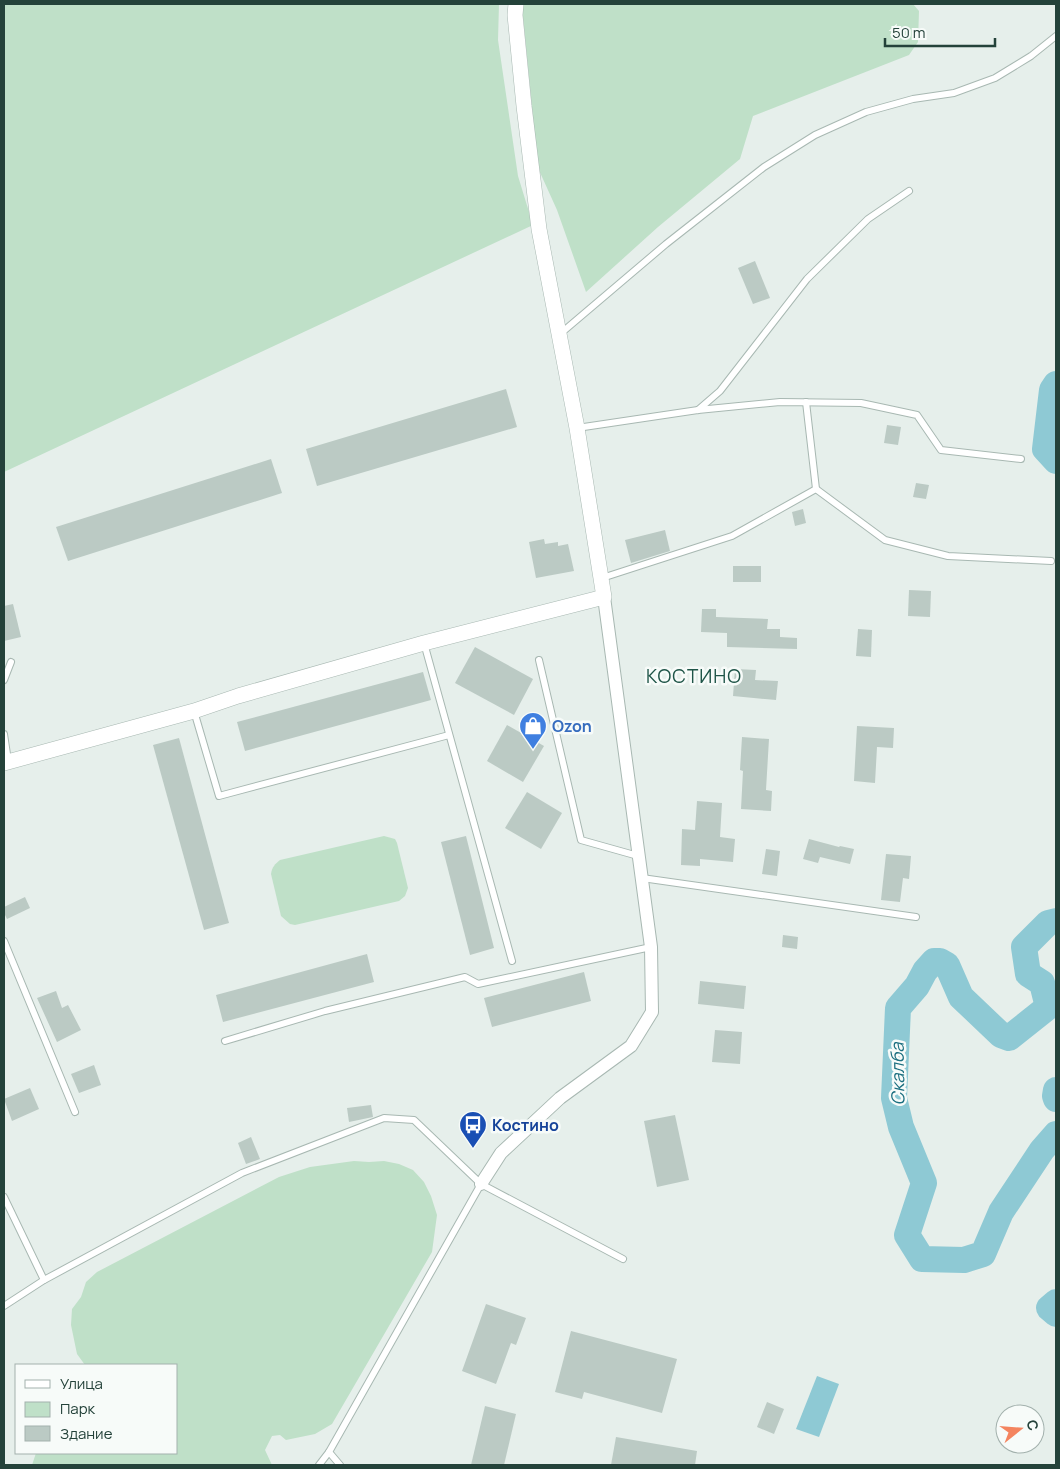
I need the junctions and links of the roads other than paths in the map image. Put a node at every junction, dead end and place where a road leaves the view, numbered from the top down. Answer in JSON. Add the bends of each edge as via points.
{"nodes":[{"id":1,"x":516,"y":4,"type":"edge"},
{"id":2,"x":1056,"y":36,"type":"edge"},
{"id":3,"x":909,"y":191,"type":"dead end"},
{"id":4,"x":560,"y":335,"type":"junction"},
{"id":5,"x":806,"y":402,"type":"junction"},
{"id":6,"x":698,"y":410,"type":"junction"},
{"id":7,"x":577,"y":428,"type":"junction"},
{"id":8,"x":1021,"y":459,"type":"dead end"},
{"id":9,"x":816,"y":488,"type":"junction"},
{"id":10,"x":1051,"y":562,"type":"dead end"},
{"id":11,"x":602,"y":578,"type":"junction"},
{"id":12,"x":604,"y":597,"type":"junction"},
{"id":13,"x":424,"y":643,"type":"junction"},
{"id":14,"x":539,"y":660,"type":"dead end"},
{"id":15,"x":11,"y":662,"type":"dead end"},
{"id":16,"x":4,"y":680,"type":"edge"},
{"id":17,"x":194,"y":711,"type":"junction"},
{"id":18,"x":4,"y":734,"type":"edge"},
{"id":19,"x":449,"y":735,"type":"junction"},
{"id":20,"x":6,"y":762,"type":"edge"},
{"id":21,"x":638,"y":856,"type":"junction"},
{"id":22,"x":642,"y":878,"type":"junction"},
{"id":23,"x":916,"y":918,"type":"dead end"},
{"id":24,"x":4,"y":941,"type":"edge"},
{"id":25,"x":651,"y":947,"type":"junction"},
{"id":26,"x":512,"y":961,"type":"dead end"},
{"id":27,"x":225,"y":1041,"type":"dead end"},
{"id":28,"x":75,"y":1112,"type":"dead end"},
{"id":29,"x":481,"y":1184,"type":"junction"},
{"id":30,"x":4,"y":1197,"type":"edge"},
{"id":31,"x":623,"y":1259,"type":"dead end"},
{"id":32,"x":44,"y":1280,"type":"junction"},
{"id":33,"x":4,"y":1306,"type":"edge"},
{"id":34,"x":329,"y":1452,"type":"junction"},
{"id":35,"x":319,"y":1465,"type":"edge"},
{"id":36,"x":340,"y":1465,"type":"edge"}],
"edges":[{"from":1,"to":4,"type":"street","via":[[524,106],[540,229]]},
{"from":2,"to":4,"type":"lane","via":[[995,78],[954,93],[913,99],[866,112],[815,134],[764,167],[666,244]]},
{"from":3,"to":6,"type":"lane","via":[[868,219],[807,279],[720,391]]},
{"from":4,"to":7,"type":"street"},
{"from":5,"to":6,"type":"lane"},
{"from":5,"to":8,"type":"lane","via":[[861,403],[917,416],[941,450]]},
{"from":5,"to":9,"type":"lane"},
{"from":6,"to":7,"type":"lane"},
{"from":7,"to":11,"type":"street"},
{"from":9,"to":10,"type":"lane","via":[[885,540],[948,556]]},
{"from":9,"to":11,"type":"lane","via":[[732,536]]},
{"from":11,"to":12,"type":"street"},
{"from":12,"to":13,"type":"street"},
{"from":12,"to":21,"type":"street"},
{"from":13,"to":17,"type":"street"},
{"from":13,"to":19,"type":"lane"},
{"from":14,"to":21,"type":"lane","via":[[582,840]]},
{"from":15,"to":16,"type":"lane"},
{"from":17,"to":19,"type":"lane","via":[[219,796]]},
{"from":17,"to":20,"type":"street"},
{"from":18,"to":20,"type":"lane"},
{"from":19,"to":26,"type":"lane"},
{"from":21,"to":22,"type":"street"},
{"from":22,"to":23,"type":"lane"},
{"from":22,"to":25,"type":"street"},
{"from":24,"to":28,"type":"lane"},
{"from":25,"to":27,"type":"lane","via":[[478,984],[464,977],[325,1011]]},
{"from":25,"to":29,"type":"street","via":[[652,1012],[631,1046],[553,1104],[501,1153]]},
{"from":29,"to":31,"type":"lane"},
{"from":29,"to":32,"type":"lane","via":[[414,1120],[384,1118],[242,1173]]},
{"from":29,"to":34,"type":"lane"},
{"from":30,"to":32,"type":"lane"},
{"from":32,"to":33,"type":"lane"},
{"from":34,"to":35,"type":"lane"},
{"from":34,"to":36,"type":"lane"}]}
